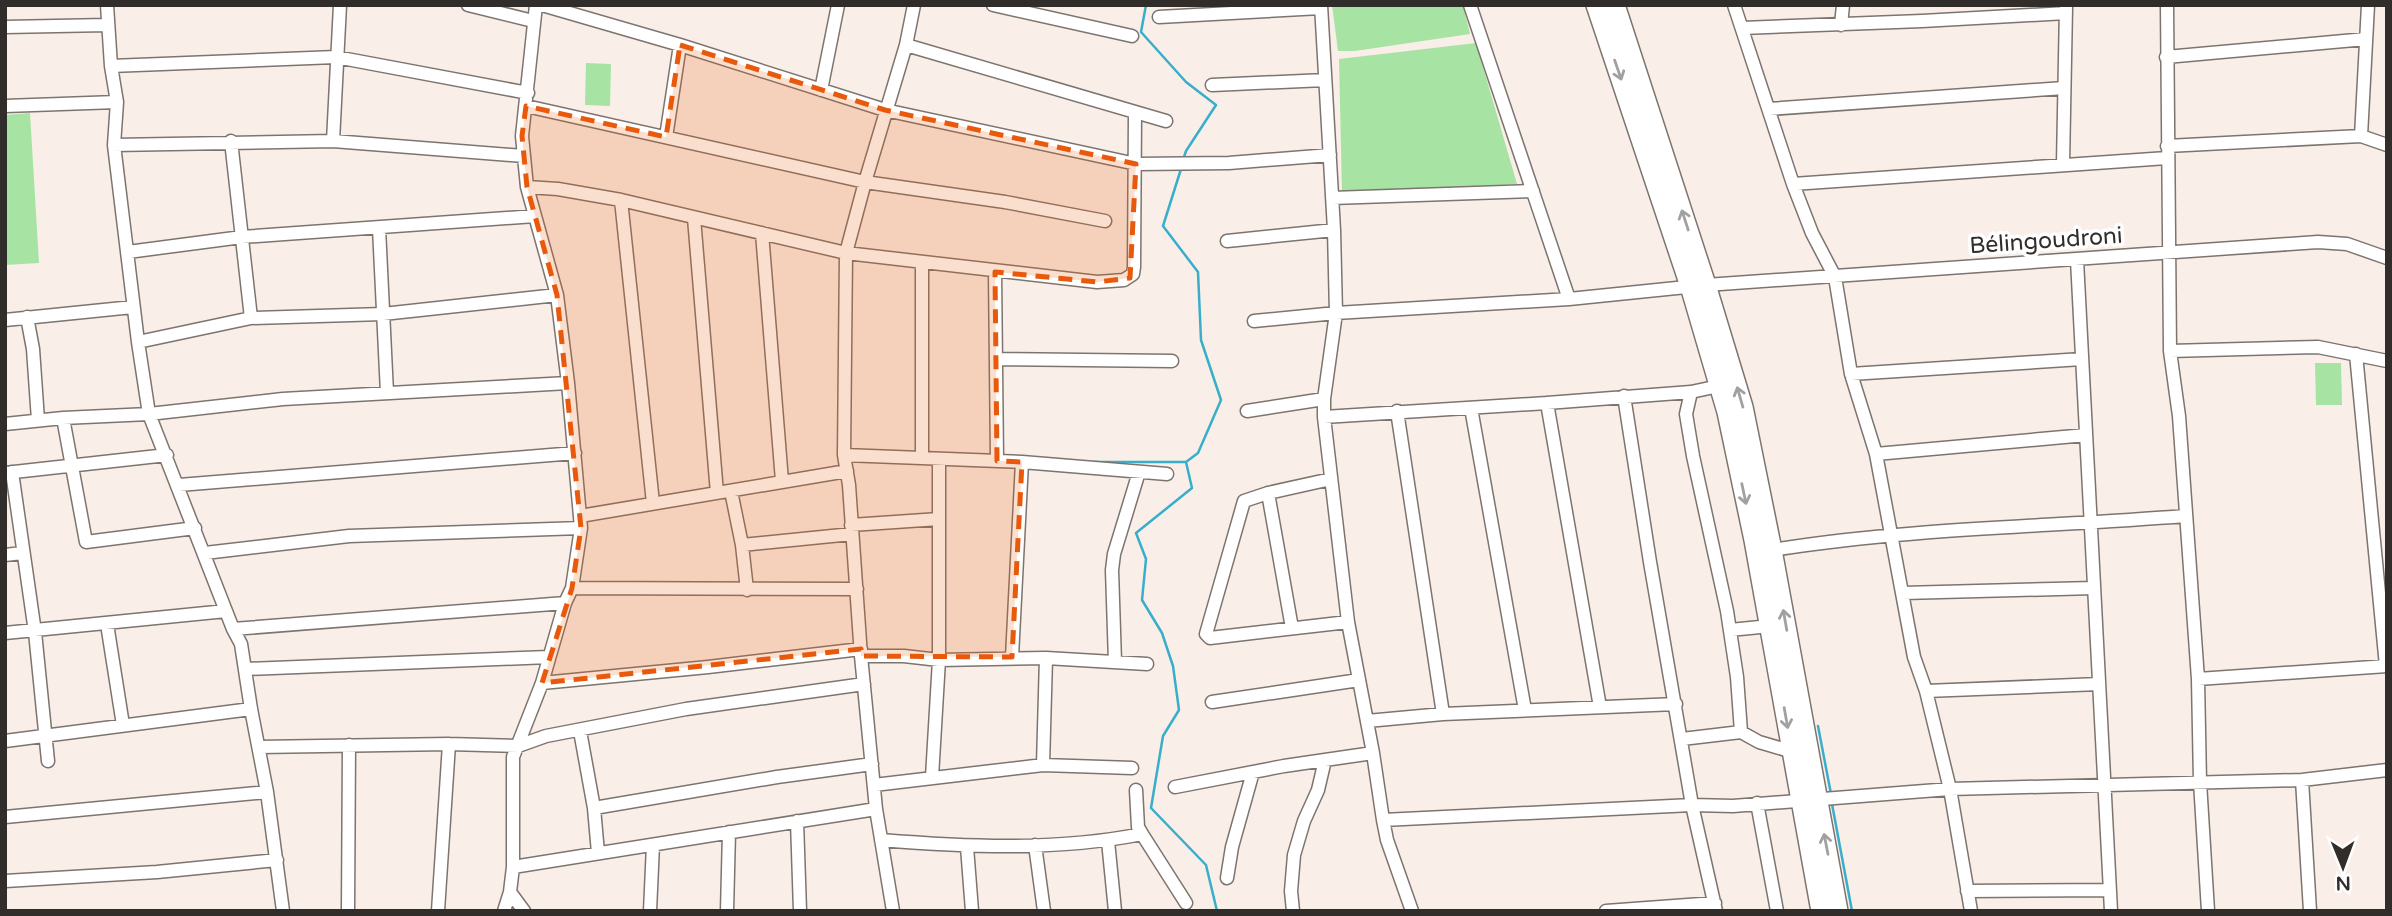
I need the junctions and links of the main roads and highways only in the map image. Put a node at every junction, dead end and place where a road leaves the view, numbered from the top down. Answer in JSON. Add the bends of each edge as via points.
{"nodes":[{"id":1,"x":1612,"y":6,"type":"edge"},
{"id":2,"x":1698,"y":285,"type":"junction"},
{"id":3,"x":1809,"y":799,"type":"junction"},
{"id":4,"x":1821,"y":911,"type":"edge"},
{"id":5,"x":1838,"y":911,"type":"edge"}],
"edges":[{"from":1,"to":2,"type":"highway"},
{"from":2,"to":3,"type":"highway","one_way":true,"via":[[1793,752]]},
{"from":3,"to":2,"type":"highway","one_way":true,"via":[[1772,550],[1743,407]]},
{"from":3,"to":4,"type":"highway"},
{"from":5,"to":3,"type":"highway","one_way":true}]}
